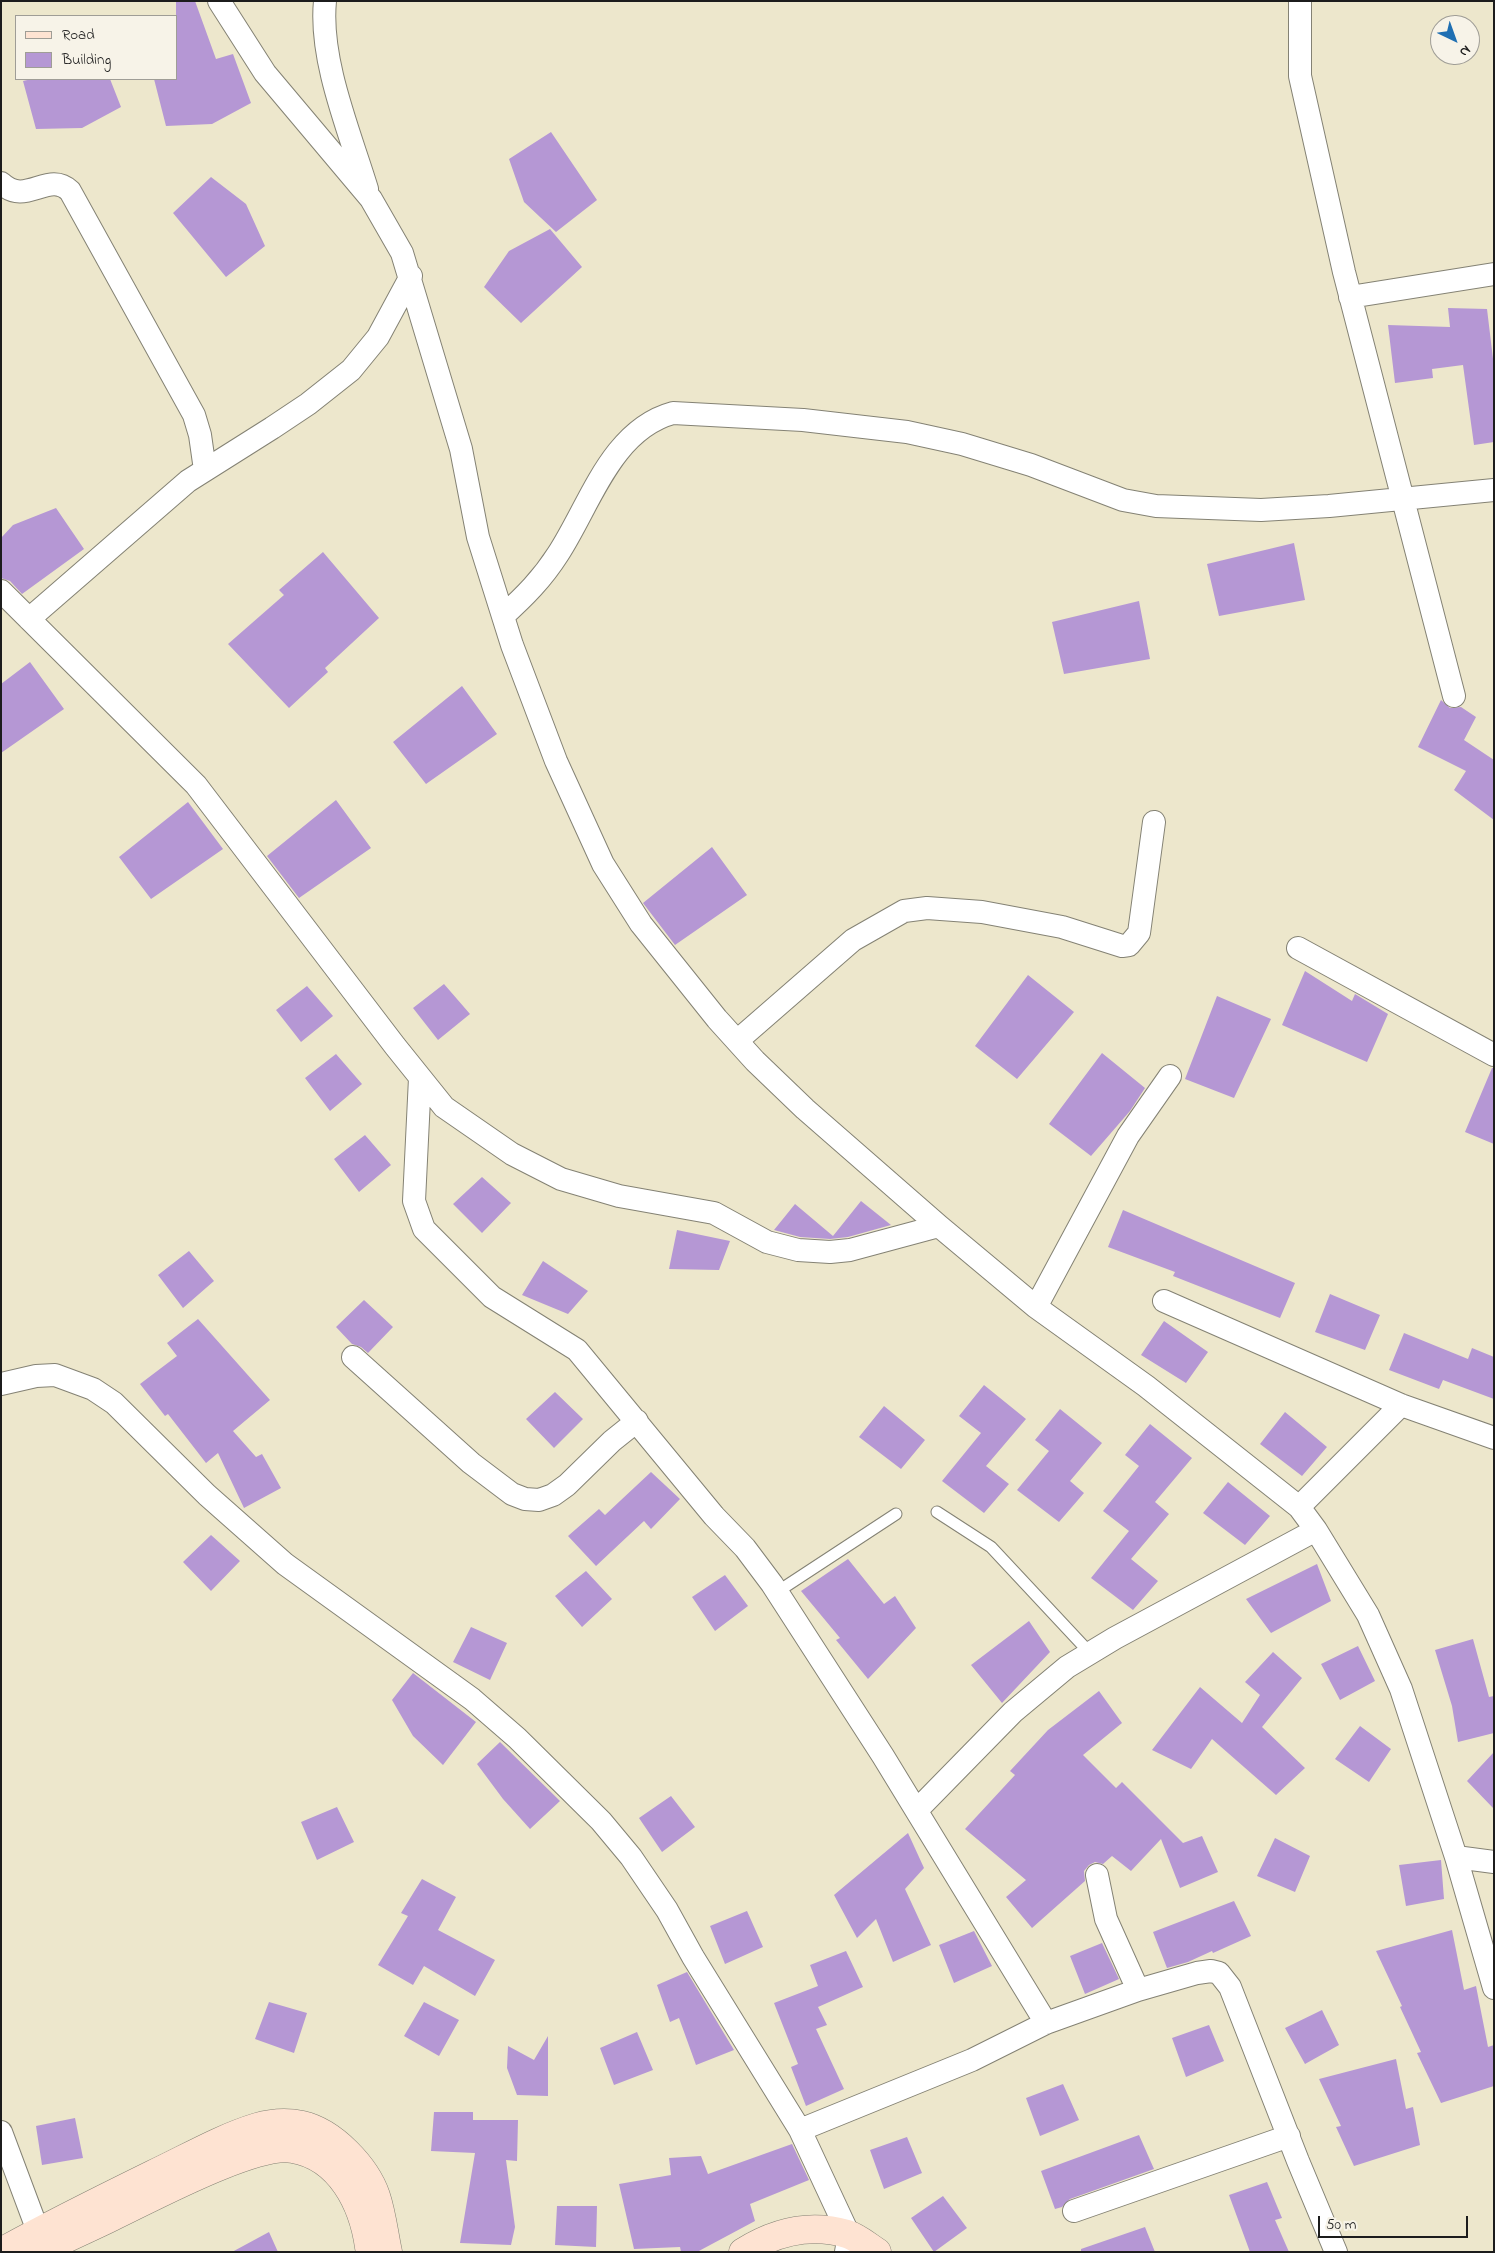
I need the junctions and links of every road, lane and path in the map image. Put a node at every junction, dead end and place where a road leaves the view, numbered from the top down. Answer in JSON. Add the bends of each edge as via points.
{"nodes":[{"id":1,"x":219,"y":1,"type":"edge"},
{"id":2,"x":325,"y":1,"type":"edge"},
{"id":3,"x":1300,"y":1,"type":"edge"},
{"id":4,"x":1,"y":183,"type":"edge"},
{"id":5,"x":371,"y":199,"type":"junction"},
{"id":6,"x":1494,"y":274,"type":"edge"},
{"id":7,"x":411,"y":276,"type":"junction"},
{"id":8,"x":1350,"y":297,"type":"junction"},
{"id":9,"x":205,"y":470,"type":"junction"},
{"id":10,"x":1494,"y":490,"type":"edge"},
{"id":11,"x":1402,"y":499,"type":"junction"},
{"id":12,"x":1,"y":591,"type":"edge"},
{"id":13,"x":503,"y":616,"type":"junction"},
{"id":14,"x":29,"y":619,"type":"junction"},
{"id":15,"x":1454,"y":696,"type":"dead end"},
{"id":16,"x":1154,"y":822,"type":"dead end"},
{"id":17,"x":1298,"y":948,"type":"dead end"},
{"id":18,"x":737,"y":1041,"type":"junction"},
{"id":19,"x":1494,"y":1054,"type":"edge"},
{"id":20,"x":1170,"y":1076,"type":"dead end"},
{"id":21,"x":420,"y":1078,"type":"junction"},
{"id":22,"x":939,"y":1226,"type":"junction"},
{"id":23,"x":1164,"y":1301,"type":"dead end"},
{"id":24,"x":1036,"y":1307,"type":"junction"},
{"id":25,"x":353,"y":1357,"type":"dead end"},
{"id":26,"x":1,"y":1384,"type":"edge"},
{"id":27,"x":1400,"y":1405,"type":"junction"},
{"id":28,"x":637,"y":1421,"type":"junction"},
{"id":29,"x":1494,"y":1438,"type":"edge"},
{"id":30,"x":1299,"y":1507,"type":"junction"},
{"id":31,"x":937,"y":1512,"type":"dead end"},
{"id":32,"x":896,"y":1514,"type":"dead end"},
{"id":33,"x":1316,"y":1530,"type":"junction"},
{"id":34,"x":777,"y":1592,"type":"junction"},
{"id":35,"x":1090,"y":1653,"type":"junction"},
{"id":36,"x":917,"y":1810,"type":"junction"},
{"id":37,"x":1456,"y":1857,"type":"junction"},
{"id":38,"x":1494,"y":1862,"type":"edge"},
{"id":39,"x":1097,"y":1875,"type":"dead end"},
{"id":40,"x":1494,"y":1988,"type":"edge"},
{"id":41,"x":1138,"y":1990,"type":"junction"},
{"id":42,"x":1046,"y":2023,"type":"junction"},
{"id":43,"x":800,"y":2130,"type":"junction"},
{"id":44,"x":1,"y":2132,"type":"edge"},
{"id":45,"x":1289,"y":2136,"type":"junction"},
{"id":46,"x":1074,"y":2210,"type":"dead end"},
{"id":47,"x":847,"y":2243,"type":"edge"},
{"id":48,"x":41,"y":2246,"type":"edge"},
{"id":49,"x":1,"y":2252,"type":"edge"},
{"id":50,"x":370,"y":2252,"type":"edge"},
{"id":51,"x":388,"y":2252,"type":"edge"},
{"id":52,"x":743,"y":2252,"type":"edge"},
{"id":53,"x":877,"y":2252,"type":"edge"},
{"id":54,"x":1336,"y":2252,"type":"edge"}],
"edges":[{"from":1,"to":5,"type":"street","via":[[265,72]]},
{"from":2,"to":5,"type":"street","via":[[332,76]]},
{"from":3,"to":8,"type":"street","via":[[1300,76]]},
{"from":4,"to":9,"type":"street","via":[[16,192],[51,183],[59,183],[70,190],[194,415]]},
{"from":5,"to":7,"type":"street","via":[[402,253]]},
{"from":6,"to":8,"type":"street"},
{"from":7,"to":9,"type":"street","via":[[378,337],[351,370],[280,424]]},
{"from":7,"to":13,"type":"street","via":[[460,450],[478,537]]},
{"from":8,"to":11,"type":"street"},
{"from":9,"to":14,"type":"street","via":[[166,498]]},
{"from":10,"to":11,"type":"street"},
{"from":11,"to":13,"type":"street","via":[[1261,510],[1156,506],[1124,500],[1031,465],[962,444],[907,432],[803,420],[673,413],[657,418],[627,440],[598,482],[541,579]]},
{"from":11,"to":15,"type":"street"},
{"from":12,"to":14,"type":"street"},
{"from":13,"to":18,"type":"street","via":[[556,761],[603,864],[641,924]]},
{"from":14,"to":21,"type":"street","via":[[196,785]]},
{"from":16,"to":18,"type":"street","via":[[1139,933],[1129,945],[1122,946],[1062,927],[982,912],[927,908],[904,911],[853,940]]},
{"from":17,"to":19,"type":"street"},
{"from":18,"to":22,"type":"street","via":[[805,1109]]},
{"from":20,"to":24,"type":"street","via":[[1128,1136]]},
{"from":21,"to":22,"type":"street","via":[[444,1107],[512,1154],[561,1179],[619,1196],[714,1213],[777,1246],[822,1252],[850,1250]]},
{"from":21,"to":28,"type":"street","via":[[414,1201],[424,1229],[492,1297],[577,1350]]},
{"from":22,"to":24,"type":"street"},
{"from":23,"to":27,"type":"street"},
{"from":24,"to":30,"type":"street","via":[[1146,1386]]},
{"from":25,"to":28,"type":"street","via":[[477,1468],[512,1494],[525,1499],[539,1500],[553,1495]]},
{"from":26,"to":43,"type":"street","via":[[54,1375],[93,1389],[114,1403],[207,1495],[285,1564],[443,1677],[517,1738],[601,1821],[631,1857],[667,1910]]},
{"from":27,"to":29,"type":"street"},
{"from":27,"to":30,"type":"street"},
{"from":28,"to":34,"type":"street","via":[[714,1516],[745,1548]]},
{"from":30,"to":33,"type":"street"},
{"from":31,"to":35,"type":"lane","via":[[991,1547]]},
{"from":32,"to":34,"type":"lane"},
{"from":33,"to":35,"type":"street"},
{"from":33,"to":37,"type":"street","via":[[1368,1615],[1401,1689]]},
{"from":34,"to":36,"type":"street"},
{"from":35,"to":36,"type":"street","via":[[1067,1667],[1012,1712]]},
{"from":36,"to":42,"type":"street"},
{"from":37,"to":38,"type":"street"},
{"from":37,"to":40,"type":"street"},
{"from":39,"to":41,"type":"street","via":[[1106,1919]]},
{"from":41,"to":42,"type":"street"},
{"from":41,"to":45,"type":"street","via":[[1197,1973],[1219,1973],[1225,1979]]},
{"from":42,"to":43,"type":"street","via":[[972,2060]]},
{"from":43,"to":47,"type":"street"},
{"from":44,"to":48,"type":"street"},
{"from":45,"to":46,"type":"street"},
{"from":45,"to":54,"type":"street"},
{"from":47,"to":52,"type":"main road","via":[[814,2228],[776,2236]]},
{"from":47,"to":53,"type":"main road"},
{"from":48,"to":49,"type":"main road"},
{"from":48,"to":50,"type":"main road","via":[[257,2152],[290,2148],[318,2158],[354,2194]]},
{"from":48,"to":51,"type":"main road","via":[[222,2141],[258,2127],[286,2123],[303,2125],[319,2132],[351,2156],[364,2172],[376,2195]]}]}
